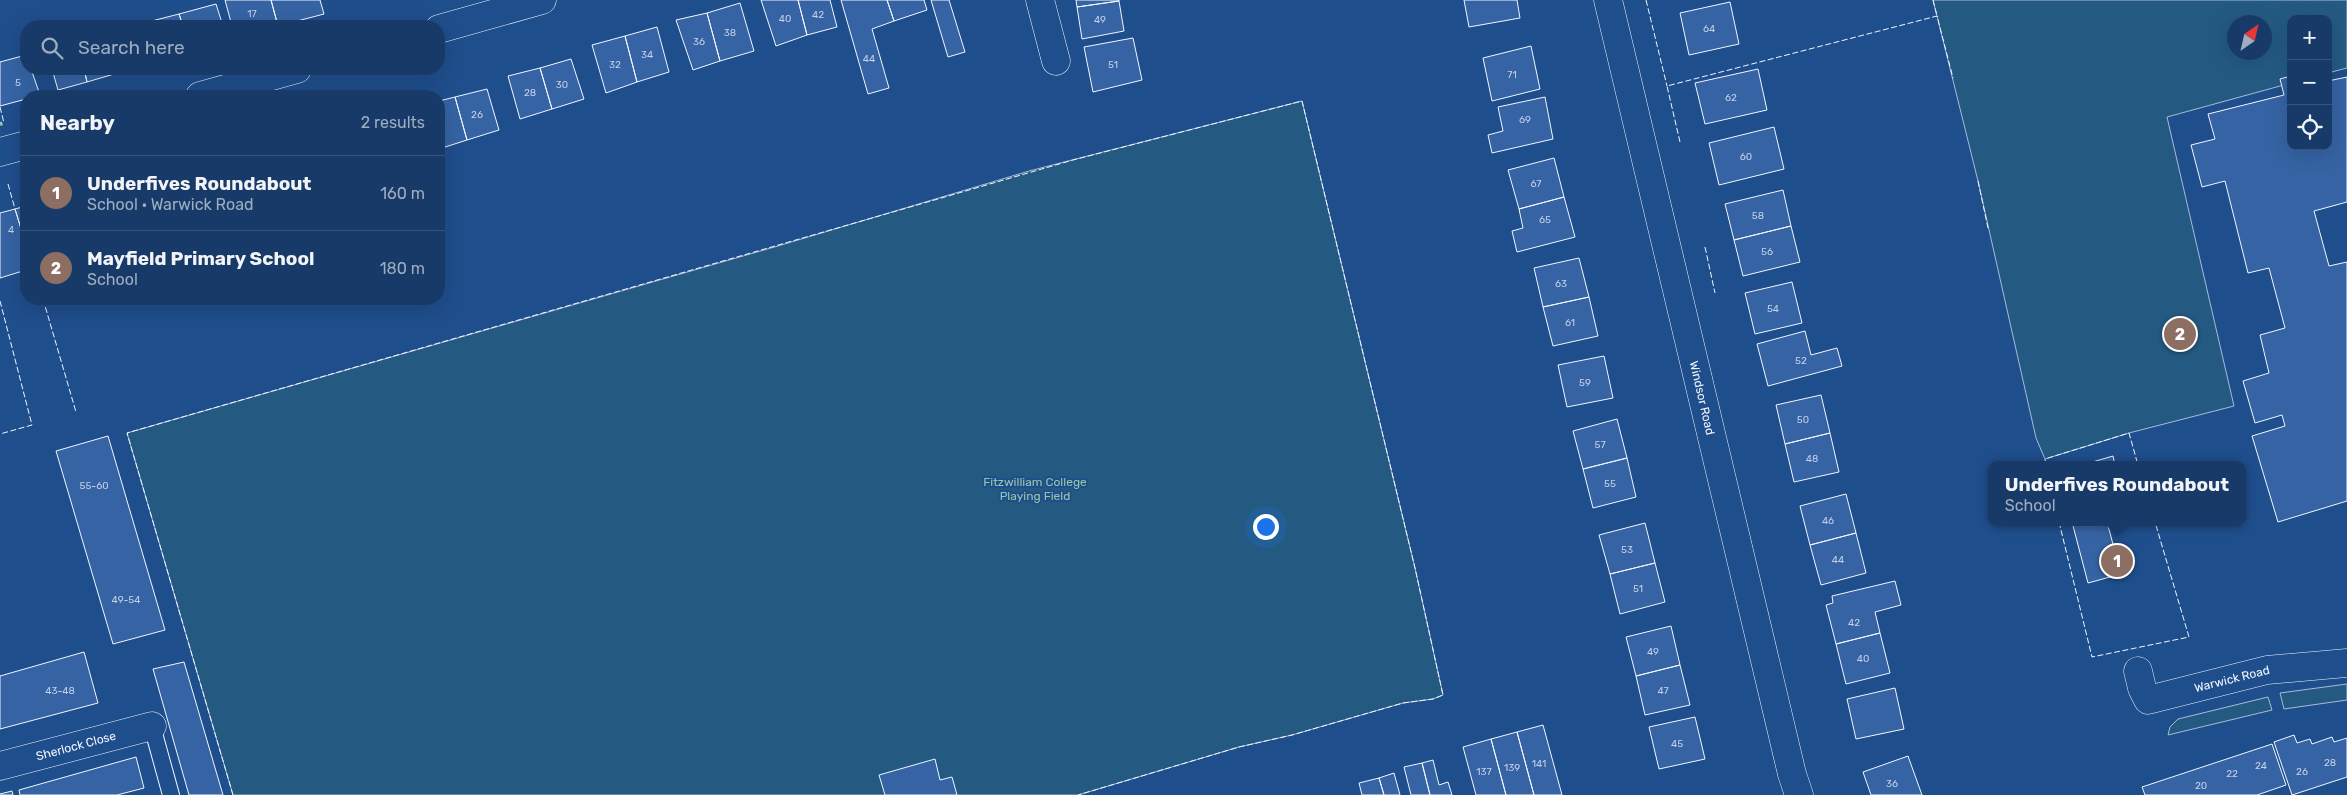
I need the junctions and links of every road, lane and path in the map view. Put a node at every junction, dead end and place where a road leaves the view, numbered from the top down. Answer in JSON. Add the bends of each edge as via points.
{"nodes":[{"id":1,"x":542,"y":0,"type":"edge"},
{"id":2,"x":1040,"y":0,"type":"edge"},
{"id":3,"x":1608,"y":0,"type":"edge"},
{"id":4,"x":445,"y":27,"type":"edge"},
{"id":5,"x":1056,"y":61,"type":"dead end"},
{"id":6,"x":276,"y":75,"type":"edge"},
{"id":7,"x":222,"y":90,"type":"edge"},
{"id":8,"x":20,"y":147,"type":"edge"},
{"id":9,"x":0,"y":152,"type":"edge"},
{"id":10,"x":2347,"y":663,"type":"edge"},
{"id":11,"x":2138,"y":672,"type":"dead end"},
{"id":12,"x":152,"y":726,"type":"joint"},
{"id":13,"x":0,"y":766,"type":"edge"},
{"id":14,"x":1791,"y":793,"type":"edge"},
{"id":15,"x":171,"y":795,"type":"edge"}],
"edges":[{"from":1,"to":4,"type":"street"},
{"from":2,"to":5,"type":"street"},
{"from":3,"to":14,"type":"street","name":"Windsor Road"},
{"from":6,"to":7,"type":"street"},
{"from":8,"to":9,"type":"street"},
{"from":10,"to":11,"type":"street","name":"Warwick Road","via":[[2267,670],[2148,700]]},
{"from":12,"to":13,"type":"street","name":"Sherlock Close"},
{"from":12,"to":15,"type":"lane"}]}
